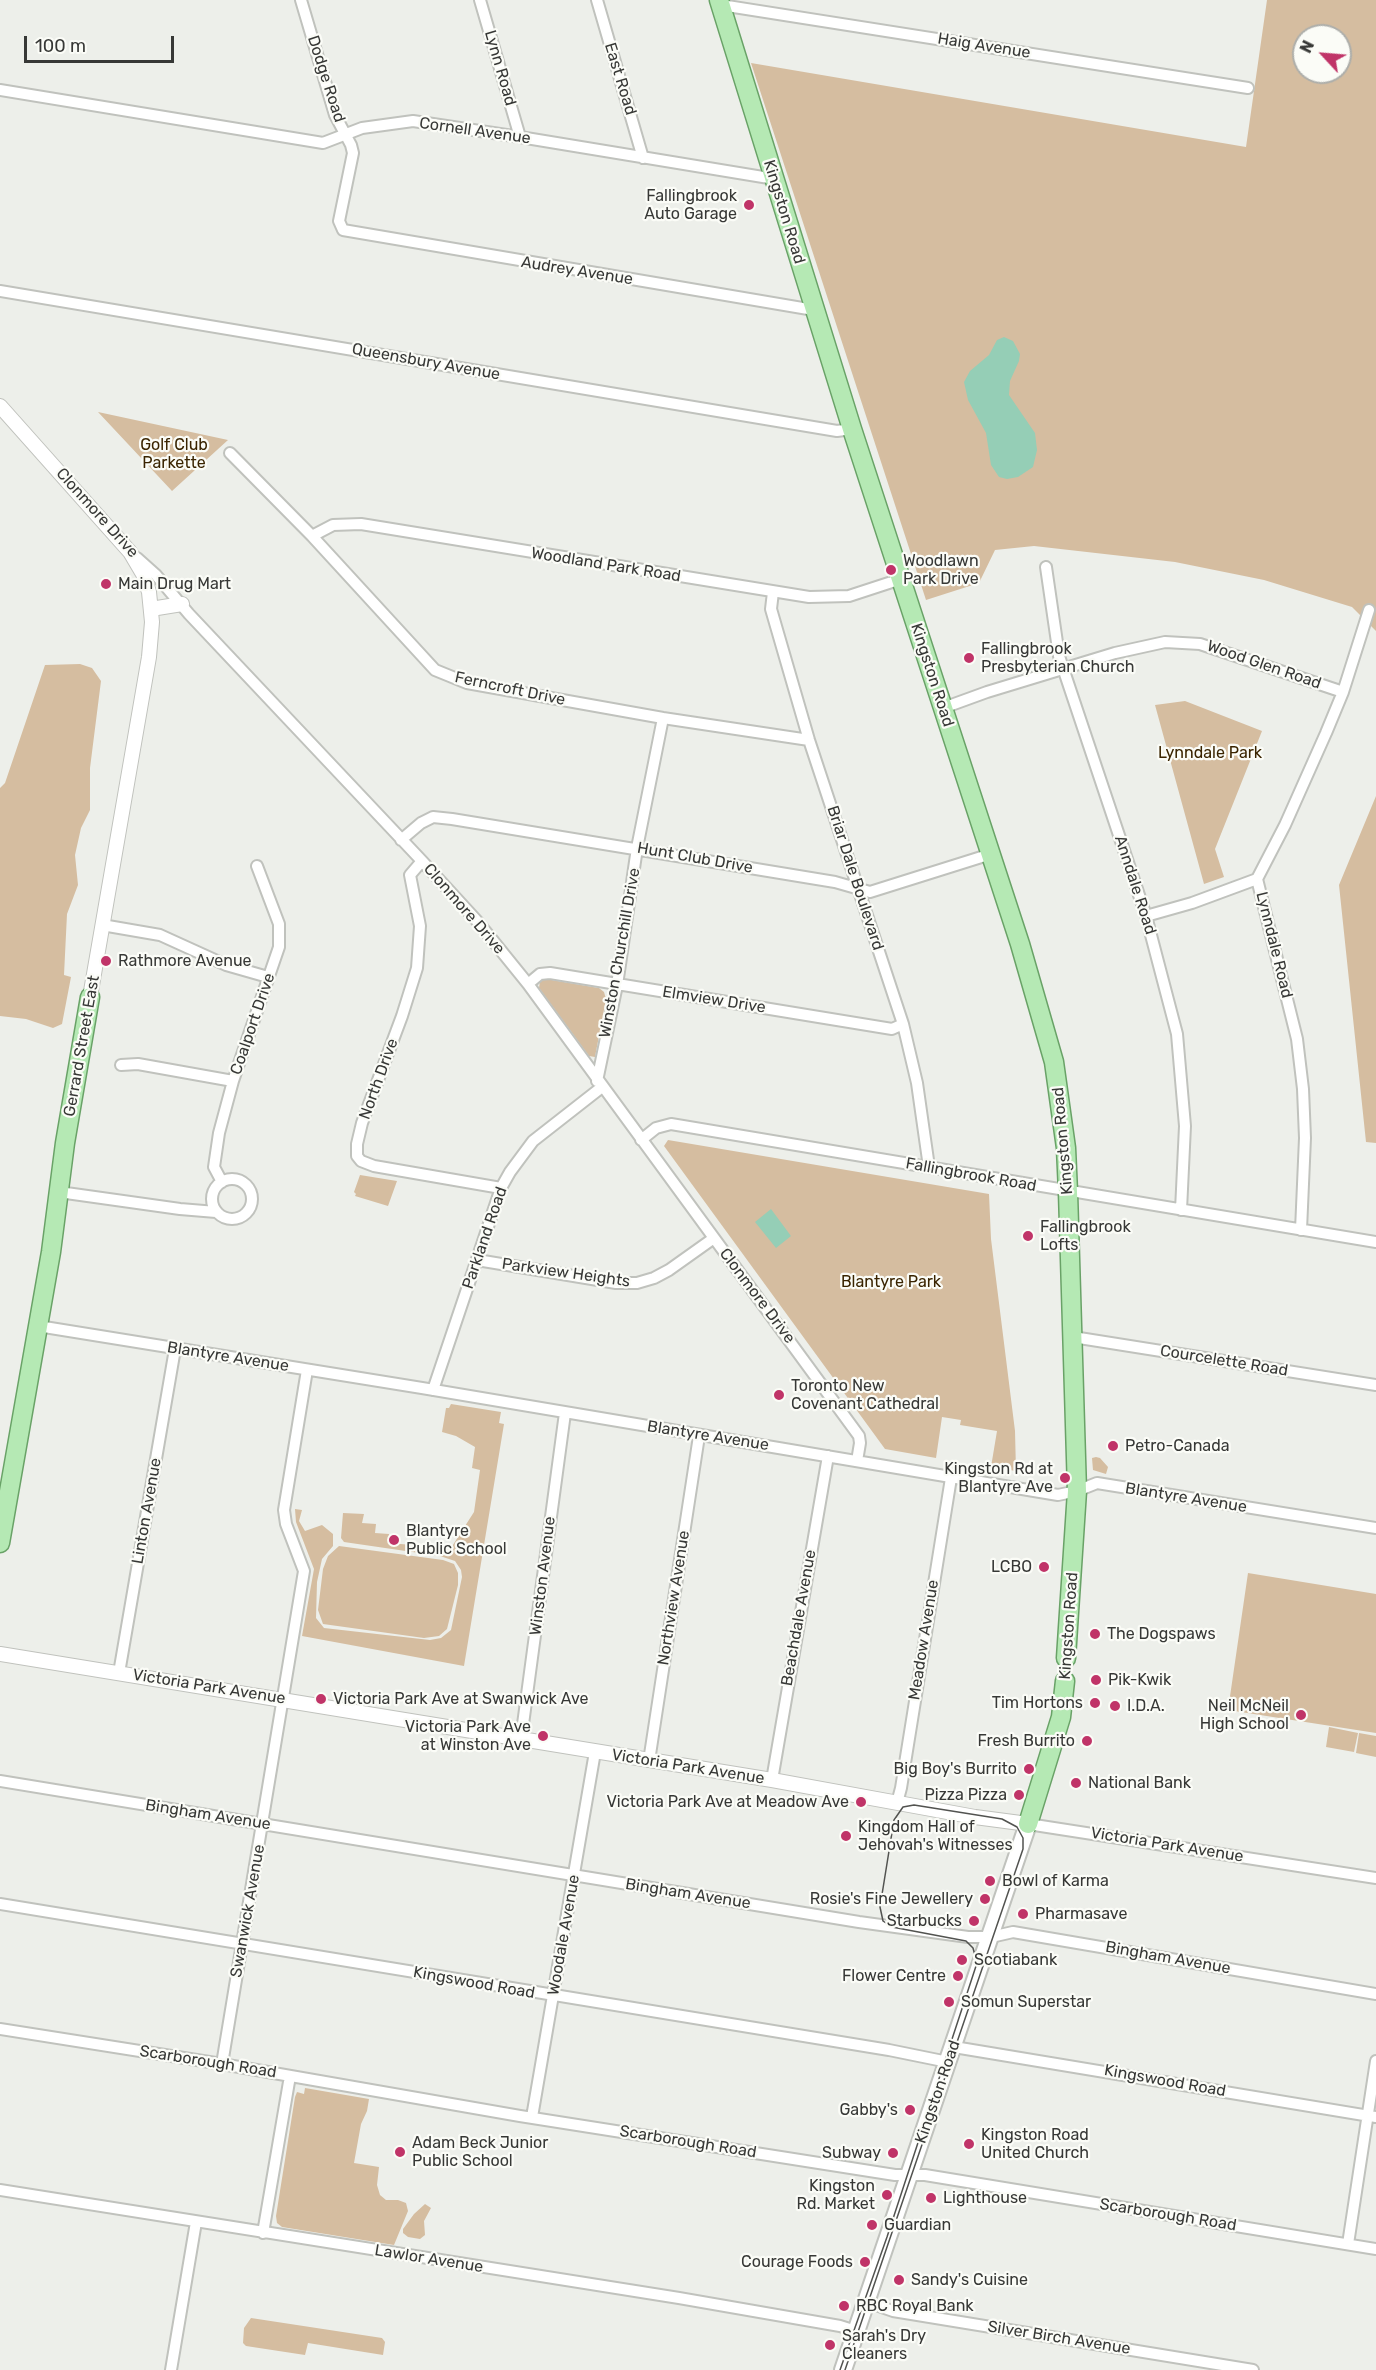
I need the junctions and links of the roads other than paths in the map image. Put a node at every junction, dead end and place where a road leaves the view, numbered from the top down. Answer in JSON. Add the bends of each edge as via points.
{"nodes":[{"id":1,"x":301,"y":0,"type":"edge"},
{"id":2,"x":480,"y":0,"type":"edge"},
{"id":3,"x":597,"y":0,"type":"edge"},
{"id":4,"x":720,"y":3,"type":"edge"},
{"id":5,"x":1248,"y":88,"type":"dead end"},
{"id":6,"x":0,"y":90,"type":"edge"},
{"id":7,"x":343,"y":133,"type":"junction"},
{"id":8,"x":520,"y":136,"type":"junction"},
{"id":9,"x":643,"y":158,"type":"junction"},
{"id":10,"x":775,"y":179,"type":"junction"},
{"id":11,"x":340,"y":227,"type":"joint"},
{"id":12,"x":0,"y":291,"type":"edge"},
{"id":13,"x":814,"y":310,"type":"junction"},
{"id":14,"x":0,"y":406,"type":"edge"},
{"id":15,"x":852,"y":429,"type":"junction"},
{"id":16,"x":230,"y":453,"type":"dead end"},
{"id":17,"x":312,"y":536,"type":"junction"},
{"id":18,"x":130,"y":552,"type":"junction"},
{"id":19,"x":1046,"y":567,"type":"dead end"},
{"id":20,"x":901,"y":579,"type":"junction"},
{"id":21,"x":773,"y":592,"type":"junction"},
{"id":22,"x":182,"y":604,"type":"junction"},
{"id":23,"x":151,"y":609,"type":"junction"},
{"id":24,"x":1369,"y":610,"type":"dead end"},
{"id":25,"x":1063,"y":669,"type":"junction"},
{"id":26,"x":1342,"y":692,"type":"junction"},
{"id":27,"x":943,"y":708,"type":"junction"},
{"id":28,"x":663,"y":718,"type":"junction"},
{"id":29,"x":809,"y":740,"type":"junction"},
{"id":30,"x":401,"y":840,"type":"junction"},
{"id":31,"x":638,"y":848,"type":"junction"},
{"id":32,"x":991,"y":854,"type":"junction"},
{"id":33,"x":422,"y":861,"type":"junction"},
{"id":34,"x":257,"y":866,"type":"dead end"},
{"id":35,"x":1257,"y":879,"type":"junction"},
{"id":36,"x":859,"y":889,"type":"junction"},
{"id":37,"x":1146,"y":916,"type":"junction"},
{"id":38,"x":102,"y":925,"type":"junction"},
{"id":39,"x":268,"y":977,"type":"junction"},
{"id":40,"x":528,"y":984,"type":"junction"},
{"id":41,"x":617,"y":985,"type":"junction"},
{"id":42,"x":90,"y":997,"type":"joint"},
{"id":43,"x":903,"y":1024,"type":"junction"},
{"id":44,"x":121,"y":1065,"type":"dead end"},
{"id":45,"x":233,"y":1081,"type":"junction"},
{"id":46,"x":600,"y":1084,"type":"junction"},
{"id":47,"x":641,"y":1140,"type":"junction"},
{"id":48,"x":929,"y":1167,"type":"junction"},
{"id":49,"x":222,"y":1182,"type":"junction"},
{"id":50,"x":501,"y":1188,"type":"junction"},
{"id":51,"x":59,"y":1192,"type":"junction"},
{"id":52,"x":1068,"y":1192,"type":"junction"},
{"id":53,"x":1181,"y":1210,"type":"junction"},
{"id":54,"x":216,"y":1212,"type":"junction"},
{"id":55,"x":1300,"y":1230,"type":"junction"},
{"id":56,"x":714,"y":1238,"type":"junction"},
{"id":57,"x":1376,"y":1242,"type":"edge"},
{"id":58,"x":477,"y":1260,"type":"junction"},
{"id":59,"x":38,"y":1326,"type":"junction"},
{"id":60,"x":1073,"y":1337,"type":"junction"},
{"id":61,"x":175,"y":1349,"type":"junction"},
{"id":62,"x":307,"y":1370,"type":"junction"},
{"id":63,"x":1376,"y":1385,"type":"edge"},
{"id":64,"x":433,"y":1390,"type":"junction"},
{"id":65,"x":565,"y":1413,"type":"junction"},
{"id":66,"x":699,"y":1436,"type":"junction"},
{"id":67,"x":828,"y":1456,"type":"junction"},
{"id":68,"x":857,"y":1461,"type":"junction"},
{"id":69,"x":951,"y":1478,"type":"junction"},
{"id":70,"x":1077,"y":1491,"type":"junction"},
{"id":71,"x":1376,"y":1528,"type":"edge"},
{"id":72,"x":0,"y":1543,"type":"edge"},
{"id":73,"x":0,"y":1654,"type":"edge"},
{"id":74,"x":1066,"y":1658,"type":"joint"},
{"id":75,"x":119,"y":1673,"type":"junction"},
{"id":76,"x":1065,"y":1681,"type":"joint"},
{"id":77,"x":283,"y":1700,"type":"junction"},
{"id":78,"x":521,"y":1739,"type":"junction"},
{"id":79,"x":595,"y":1752,"type":"junction"},
{"id":80,"x":649,"y":1761,"type":"junction"},
{"id":81,"x":772,"y":1780,"type":"junction"},
{"id":82,"x":0,"y":1781,"type":"edge"},
{"id":83,"x":897,"y":1803,"type":"junction"},
{"id":84,"x":262,"y":1824,"type":"junction"},
{"id":85,"x":1028,"y":1824,"type":"junction"},
{"id":86,"x":574,"y":1876,"type":"junction"},
{"id":87,"x":1376,"y":1878,"type":"edge"},
{"id":88,"x":0,"y":1905,"type":"edge"},
{"id":89,"x":991,"y":1937,"type":"junction"},
{"id":90,"x":242,"y":1943,"type":"junction"},
{"id":91,"x":1376,"y":1994,"type":"edge"},
{"id":92,"x":554,"y":1996,"type":"junction"},
{"id":93,"x":0,"y":2029,"type":"edge"},
{"id":94,"x":951,"y":2054,"type":"junction"},
{"id":95,"x":1376,"y":2061,"type":"edge"},
{"id":96,"x":222,"y":2064,"type":"junction"},
{"id":97,"x":290,"y":2076,"type":"junction"},
{"id":98,"x":1372,"y":2116,"type":"edge"},
{"id":99,"x":532,"y":2117,"type":"junction"},
{"id":100,"x":910,"y":2174,"type":"junction"},
{"id":101,"x":0,"y":2190,"type":"edge"},
{"id":102,"x":196,"y":2222,"type":"junction"},
{"id":103,"x":263,"y":2233,"type":"junction"},
{"id":104,"x":1348,"y":2244,"type":"junction"},
{"id":105,"x":1376,"y":2249,"type":"edge"},
{"id":106,"x":867,"y":2302,"type":"junction"},
{"id":107,"x":856,"y":2331,"type":"junction"},
{"id":108,"x":171,"y":2370,"type":"edge"},
{"id":109,"x":843,"y":2370,"type":"edge"},
{"id":110,"x":1253,"y":2370,"type":"edge"}],
"edges":[{"from":1,"to":7,"type":"street","name":"Dodge Road"},
{"from":2,"to":8,"type":"street","name":"Lynn Road"},
{"from":3,"to":9,"type":"street","name":"East Road"},
{"from":4,"to":5,"type":"street","name":"Haig Avenue"},
{"from":4,"to":10,"type":"main road","name":"Kingston Road"},
{"from":6,"to":7,"type":"street","name":"Cornell Avenue","via":[[323,143]]},
{"from":7,"to":8,"type":"street","name":"Cornell Avenue","via":[[413,121]]},
{"from":7,"to":11,"type":"street","name":"Dodge Road","via":[[353,153]]},
{"from":8,"to":9,"type":"street","name":"Cornell Avenue"},
{"from":9,"to":10,"type":"street","name":"Cornell Avenue"},
{"from":10,"to":13,"type":"main road","name":"Kingston Road"},
{"from":11,"to":13,"type":"street","name":"Audrey Avenue"},
{"from":12,"to":15,"type":"street","name":"Queensbury Avenue","via":[[837,431]]},
{"from":13,"to":15,"type":"main road","name":"Kingston Road"},
{"from":14,"to":18,"type":"street","name":"Clonmore Drive"},
{"from":15,"to":20,"type":"main road","name":"Kingston Road"},
{"from":16,"to":17,"type":"street","name":"Ferncroft Drive"},
{"from":17,"to":21,"type":"street","name":"Woodland Park Road","via":[[333,525],[361,524]]},
{"from":17,"to":28,"type":"street","name":"Ferncroft Drive","via":[[435,670],[459,682]]},
{"from":18,"to":22,"type":"street","name":"Clonmore Drive"},
{"from":18,"to":23,"type":"street","name":"Gerrard Street East","via":[[142,574]]},
{"from":19,"to":25,"type":"street","name":"Anndale Road"},
{"from":20,"to":21,"type":"street","name":"Woodland Park Road","via":[[849,596],[808,597]]},
{"from":20,"to":27,"type":"main road","name":"Kingston Road"},
{"from":21,"to":29,"type":"street","name":"Briar Dale Boulevard","via":[[771,609]]},
{"from":22,"to":23,"type":"street"},
{"from":22,"to":30,"type":"street","name":"Clonmore Drive"},
{"from":23,"to":38,"type":"street","name":"Gerrard Street East","via":[[149,657]]},
{"from":24,"to":26,"type":"street","name":"Lynndale Road"},
{"from":25,"to":26,"type":"street","name":"Wood Glen Road","via":[[1165,642],[1200,644]]},
{"from":25,"to":27,"type":"street","name":"Wood Glen Road"},
{"from":25,"to":37,"type":"street","name":"Anndale Road"},
{"from":26,"to":35,"type":"street","name":"Lynndale Road","via":[[1285,825]]},
{"from":27,"to":32,"type":"main road","name":"Kingston Road"},
{"from":28,"to":29,"type":"street","name":"Ferncroft Drive"},
{"from":28,"to":31,"type":"street","name":"Winston Churchill Drive"},
{"from":29,"to":36,"type":"street","name":"Briar Dale Boulevard"},
{"from":30,"to":31,"type":"street","name":"Hunt Club Drive","via":[[420,823],[433,818]]},
{"from":30,"to":33,"type":"street","name":"Clonmore Drive"},
{"from":31,"to":36,"type":"street","name":"Hunt Club Drive"},
{"from":31,"to":41,"type":"street","name":"Winston Churchill Drive"},
{"from":32,"to":36,"type":"street","name":"Hunt Club Drive","via":[[870,892]]},
{"from":32,"to":52,"type":"main road","name":"Kingston Road","via":[[1054,1062]]},
{"from":33,"to":40,"type":"street","name":"Clonmore Drive"},
{"from":33,"to":50,"type":"street","name":"North Drive","via":[[410,875],[420,926],[417,968],[362,1123],[357,1156],[374,1166]]},
{"from":34,"to":39,"type":"street","name":"Coalport Drive","via":[[279,924],[279,947]]},
{"from":35,"to":37,"type":"street"},
{"from":35,"to":55,"type":"street","name":"Lynndale Road","via":[[1297,1039],[1302,1079],[1305,1138]]},
{"from":36,"to":43,"type":"street","name":"Briar Dale Boulevard"},
{"from":37,"to":53,"type":"street","name":"Anndale Road","via":[[1177,1034],[1185,1126]]},
{"from":38,"to":39,"type":"street","via":[[160,935],[226,965]]},
{"from":38,"to":42,"type":"street","name":"Gerrard Street East"},
{"from":39,"to":45,"type":"street","name":"Coalport Drive"},
{"from":40,"to":41,"type":"street","name":"Elmview Drive","via":[[547,973]]},
{"from":40,"to":46,"type":"street","name":"Clonmore Drive"},
{"from":41,"to":43,"type":"street","name":"Elmview Drive","via":[[891,1029]]},
{"from":41,"to":46,"type":"street","name":"Winston Churchill Drive"},
{"from":42,"to":51,"type":"main road","name":"Gerrard Street East"},
{"from":43,"to":48,"type":"street","name":"Briar Dale Boulevard","via":[[917,1083]]},
{"from":44,"to":45,"type":"street"},
{"from":45,"to":49,"type":"street","name":"Coalport Drive","via":[[214,1167]]},
{"from":46,"to":47,"type":"street","name":"Clonmore Drive"},
{"from":46,"to":50,"type":"street","name":"Parkland Road","via":[[530,1144]]},
{"from":47,"to":48,"type":"street","name":"Fallingbrook Road","via":[[656,1128],[671,1124]]},
{"from":47,"to":56,"type":"street","name":"Clonmore Drive"},
{"from":48,"to":52,"type":"street","name":"Fallingbrook Road"},
{"from":49,"to":54,"type":"street","name":"Coalport Drive","via":[[213,1192]]},
{"from":49,"to":54,"type":"street","via":[[241,1182],[250,1191],[251,1203],[245,1215],[233,1219]]},
{"from":50,"to":58,"type":"street","name":"Parkland Road"},
{"from":51,"to":54,"type":"street"},
{"from":51,"to":59,"type":"main road","name":"Gerrard Street East"},
{"from":52,"to":53,"type":"street","name":"Fallingbrook Road"},
{"from":52,"to":60,"type":"main road","name":"Kingston Road"},
{"from":53,"to":55,"type":"street","name":"Fallingbrook Road"},
{"from":55,"to":57,"type":"street","name":"Fallingbrook Road"},
{"from":56,"to":58,"type":"street","name":"Parkview Heights","via":[[669,1270],[637,1283],[615,1283]]},
{"from":56,"to":68,"type":"street","name":"Clonmore Drive","via":[[859,1436]]},
{"from":58,"to":64,"type":"street","name":"Parkland Road"},
{"from":59,"to":61,"type":"street","name":"Blantyre Avenue"},
{"from":59,"to":72,"type":"main road","name":"Gerrard Street East"},
{"from":60,"to":63,"type":"street","name":"Courcelette Road"},
{"from":60,"to":70,"type":"main road","name":"Kingston Road"},
{"from":61,"to":62,"type":"street","name":"Blantyre Avenue"},
{"from":61,"to":75,"type":"street","name":"Linton Avenue"},
{"from":62,"to":64,"type":"street","name":"Blantyre Avenue"},
{"from":62,"to":77,"type":"street","name":"Swanwick Avenue","via":[[284,1506],[285,1524],[304,1571]]},
{"from":64,"to":65,"type":"street","name":"Blantyre Avenue"},
{"from":65,"to":66,"type":"street","name":"Blantyre Avenue"},
{"from":65,"to":78,"type":"street","name":"Winston Avenue"},
{"from":66,"to":67,"type":"street","name":"Blantyre Avenue"},
{"from":66,"to":80,"type":"street","name":"Northview Avenue"},
{"from":67,"to":68,"type":"street","name":"Blantyre Avenue"},
{"from":67,"to":81,"type":"street","name":"Beachdale Avenue"},
{"from":68,"to":69,"type":"street","name":"Blantyre Avenue"},
{"from":69,"to":70,"type":"street","name":"Blantyre Avenue","via":[[1058,1495]]},
{"from":69,"to":83,"type":"street","name":"Meadow Avenue"},
{"from":70,"to":71,"type":"street","name":"Blantyre Avenue","via":[[1097,1483]]},
{"from":70,"to":74,"type":"main road","name":"Kingston Road"},
{"from":73,"to":75,"type":"street","name":"Victoria Park Avenue"},
{"from":74,"to":76,"type":"main road","name":"Kingston Road"},
{"from":75,"to":77,"type":"street","name":"Victoria Park Avenue"},
{"from":76,"to":85,"type":"main road","name":"Kingston Road","via":[[1061,1717]]},
{"from":77,"to":78,"type":"street","name":"Victoria Park Avenue"},
{"from":77,"to":84,"type":"street","name":"Swanwick Avenue"},
{"from":78,"to":79,"type":"street","name":"Victoria Park Avenue"},
{"from":79,"to":80,"type":"street","name":"Victoria Park Avenue"},
{"from":79,"to":86,"type":"street","name":"Woodale Avenue"},
{"from":80,"to":81,"type":"street","name":"Victoria Park Avenue"},
{"from":81,"to":83,"type":"street","name":"Victoria Park Avenue"},
{"from":82,"to":84,"type":"street","name":"Bingham Avenue"},
{"from":83,"to":85,"type":"street","name":"Victoria Park Avenue"},
{"from":84,"to":86,"type":"street","name":"Bingham Avenue"},
{"from":84,"to":90,"type":"street","name":"Swanwick Avenue"},
{"from":85,"to":87,"type":"street","name":"Victoria Park Avenue"},
{"from":85,"to":89,"type":"main road","name":"Kingston Road"},
{"from":86,"to":89,"type":"street","name":"Bingham Avenue","via":[[859,1922]]},
{"from":86,"to":92,"type":"street","name":"Woodale Avenue"},
{"from":88,"to":90,"type":"street","name":"Kingswood Road"},
{"from":89,"to":91,"type":"street","name":"Bingham Avenue","via":[[1007,1932],[1025,1934]]},
{"from":89,"to":94,"type":"main road","name":"Kingston Road"},
{"from":90,"to":92,"type":"street","name":"Kingswood Road"},
{"from":90,"to":96,"type":"street","name":"Swanwick Avenue"},
{"from":92,"to":94,"type":"street","name":"Kingswood Road","via":[[889,2050]]},
{"from":92,"to":99,"type":"street","name":"Woodale Avenue"},
{"from":93,"to":96,"type":"street","name":"Scarborough Road"},
{"from":94,"to":98,"type":"street","name":"Kingswood Road"},
{"from":94,"to":100,"type":"main road","name":"Kingston Road"},
{"from":95,"to":98,"type":"street"},
{"from":96,"to":97,"type":"street","name":"Scarborough Road"},
{"from":97,"to":99,"type":"street","name":"Scarborough Road"},
{"from":97,"to":103,"type":"street"},
{"from":98,"to":104,"type":"street"},
{"from":99,"to":100,"type":"street","name":"Scarborough Road","via":[[895,2175]]},
{"from":100,"to":104,"type":"street","name":"Scarborough Road"},
{"from":100,"to":106,"type":"main road","name":"Kingston Road"},
{"from":101,"to":102,"type":"street","name":"Lawlor Avenue"},
{"from":102,"to":103,"type":"street","name":"Lawlor Avenue"},
{"from":102,"to":108,"type":"street"},
{"from":103,"to":107,"type":"street","name":"Lawlor Avenue","via":[[687,2299]]},
{"from":104,"to":105,"type":"street","name":"Scarborough Road"},
{"from":106,"to":107,"type":"main road","name":"Kingston Road"},
{"from":106,"to":110,"type":"street","name":"Silver Birch Avenue","via":[[892,2311]]},
{"from":107,"to":109,"type":"main road","name":"Kingston Road"}]}
